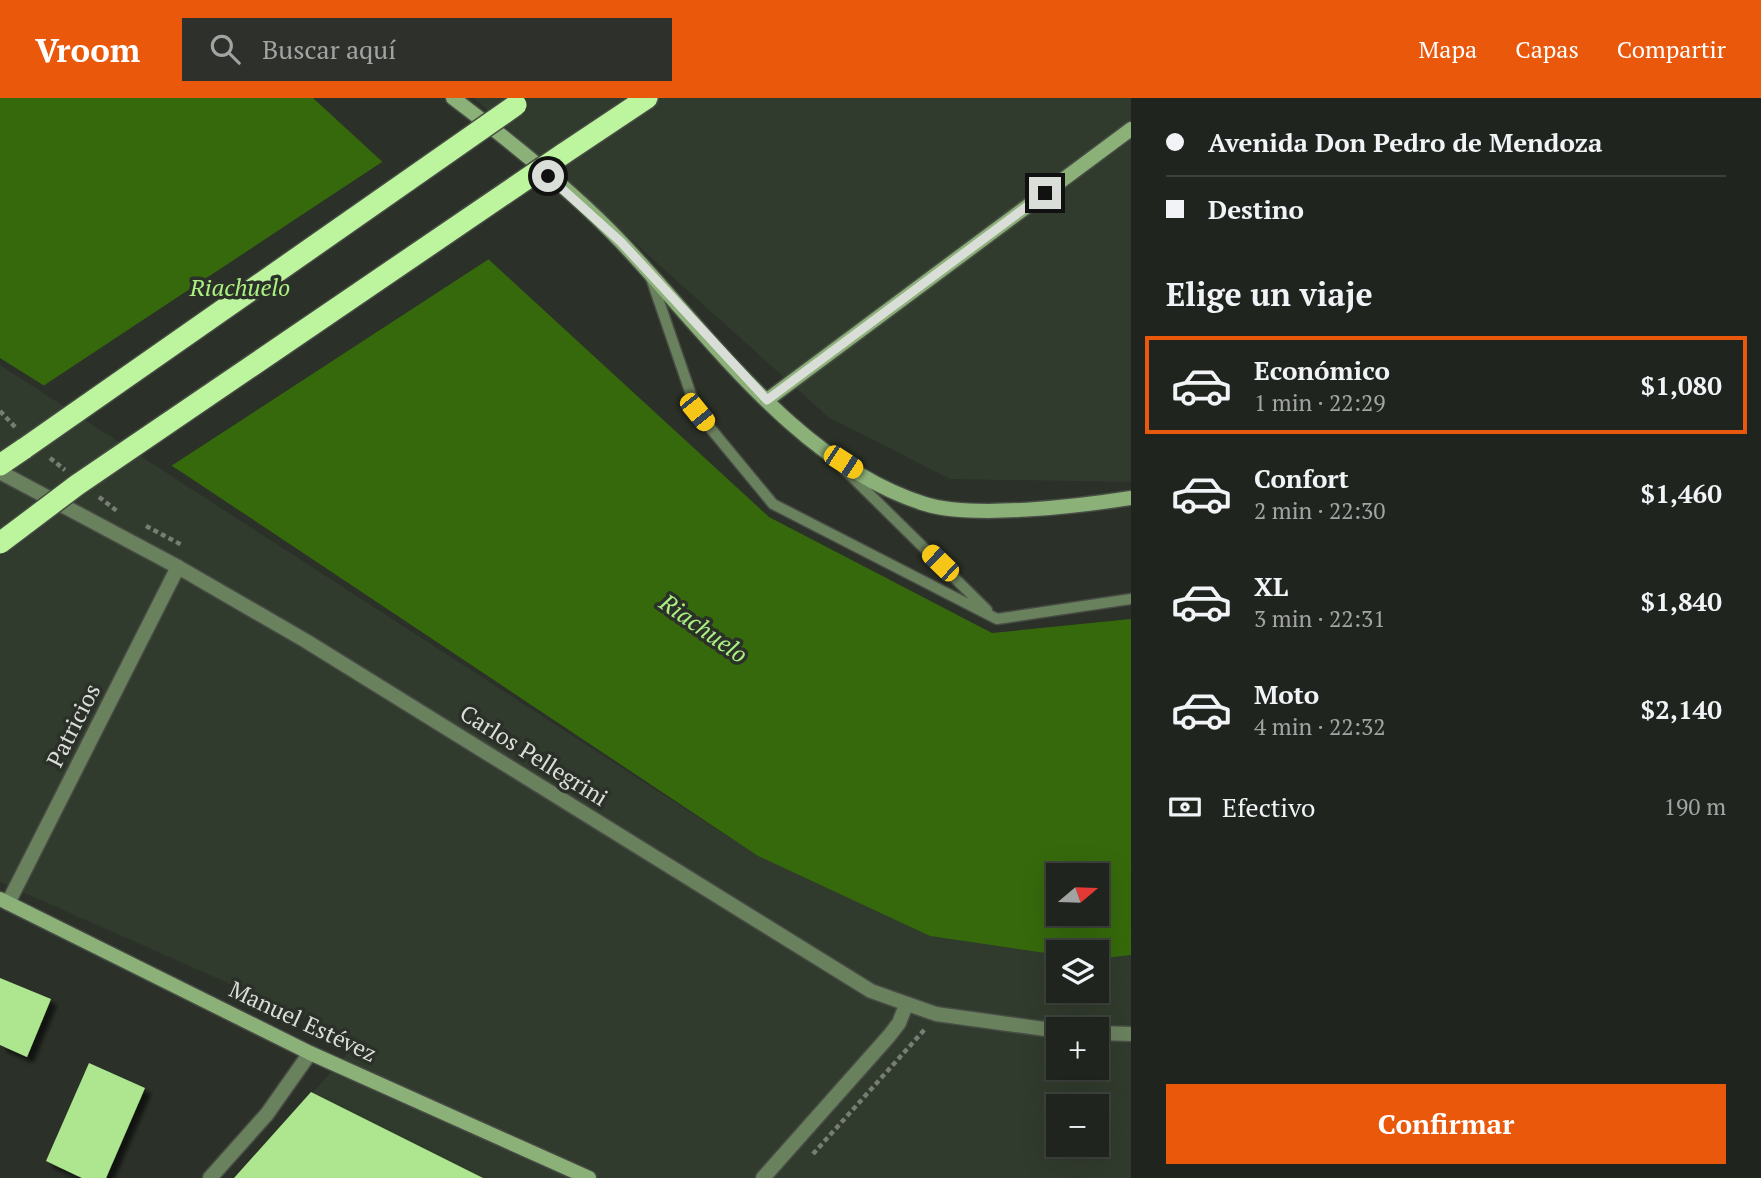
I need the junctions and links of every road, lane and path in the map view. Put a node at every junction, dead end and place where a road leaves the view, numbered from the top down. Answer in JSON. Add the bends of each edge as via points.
{"nodes":[{"id":1,"x":453,"y":98,"type":"edge"},
{"id":2,"x":527,"y":98,"type":"edge"},
{"id":3,"x":647,"y":98,"type":"edge"},
{"id":4,"x":1131,"y":129,"type":"edge"},
{"id":5,"x":649,"y":273,"type":"junction"},
{"id":6,"x":767,"y":400,"type":"junction"},
{"id":7,"x":0,"y":411,"type":"edge"},
{"id":8,"x":17,"y":429,"type":"dead end"},
{"id":9,"x":827,"y":452,"type":"junction"},
{"id":10,"x":0,"y":465,"type":"edge"},
{"id":11,"x":0,"y":472,"type":"edge"},
{"id":12,"x":1131,"y":498,"type":"edge"},
{"id":13,"x":0,"y":543,"type":"edge"},
{"id":14,"x":178,"y":567,"type":"junction"},
{"id":15,"x":1131,"y":599,"type":"edge"},
{"id":16,"x":997,"y":619,"type":"junction"},
{"id":17,"x":4,"y":901,"type":"edge"},
{"id":18,"x":906,"y":1004,"type":"junction"},
{"id":19,"x":1046,"y":1029,"type":"edge"},
{"id":20,"x":1109,"y":1033,"type":"edge"},
{"id":21,"x":1131,"y":1034,"type":"edge"},
{"id":22,"x":310,"y":1053,"type":"junction"},
{"id":23,"x":210,"y":1178,"type":"edge"},
{"id":24,"x":589,"y":1178,"type":"edge"},
{"id":25,"x":763,"y":1178,"type":"edge"}],
"edges":[{"from":1,"to":5,"type":"main road","via":[[589,211]]},
{"from":2,"to":10,"type":"highway","bridge":true},
{"from":3,"to":13,"type":"highway","bridge":true,"via":[[77,485]]},
{"from":4,"to":6,"type":"main road"},
{"from":5,"to":6,"type":"main road"},
{"from":5,"to":16,"type":"lane","via":[[697,412],[773,504]]},
{"from":6,"to":9,"type":"main road"},
{"from":7,"to":8,"type":"path"},
{"from":9,"to":12,"type":"main road","via":[[893,491],[926,504],[957,509]]},
{"from":9,"to":16,"type":"lane"},
{"from":11,"to":14,"type":"street","name":"Carlos Pellegrini"},
{"from":14,"to":17,"type":"street","name":"Patricios"},
{"from":14,"to":18,"type":"street","name":"Carlos Pellegrini","via":[[442,725],[840,974]]},
{"from":15,"to":16,"type":"lane"},
{"from":17,"to":22,"type":"main road","name":"Manuel Estévez"},
{"from":18,"to":19,"type":"street","name":"Carlos Pellegrini","via":[[936,1014]]},
{"from":18,"to":25,"type":"street","via":[[890,1036]]},
{"from":20,"to":21,"type":"street"},
{"from":22,"to":23,"type":"street","via":[[267,1114]]},
{"from":22,"to":24,"type":"main road","name":"Manuel Estévez"}]}
